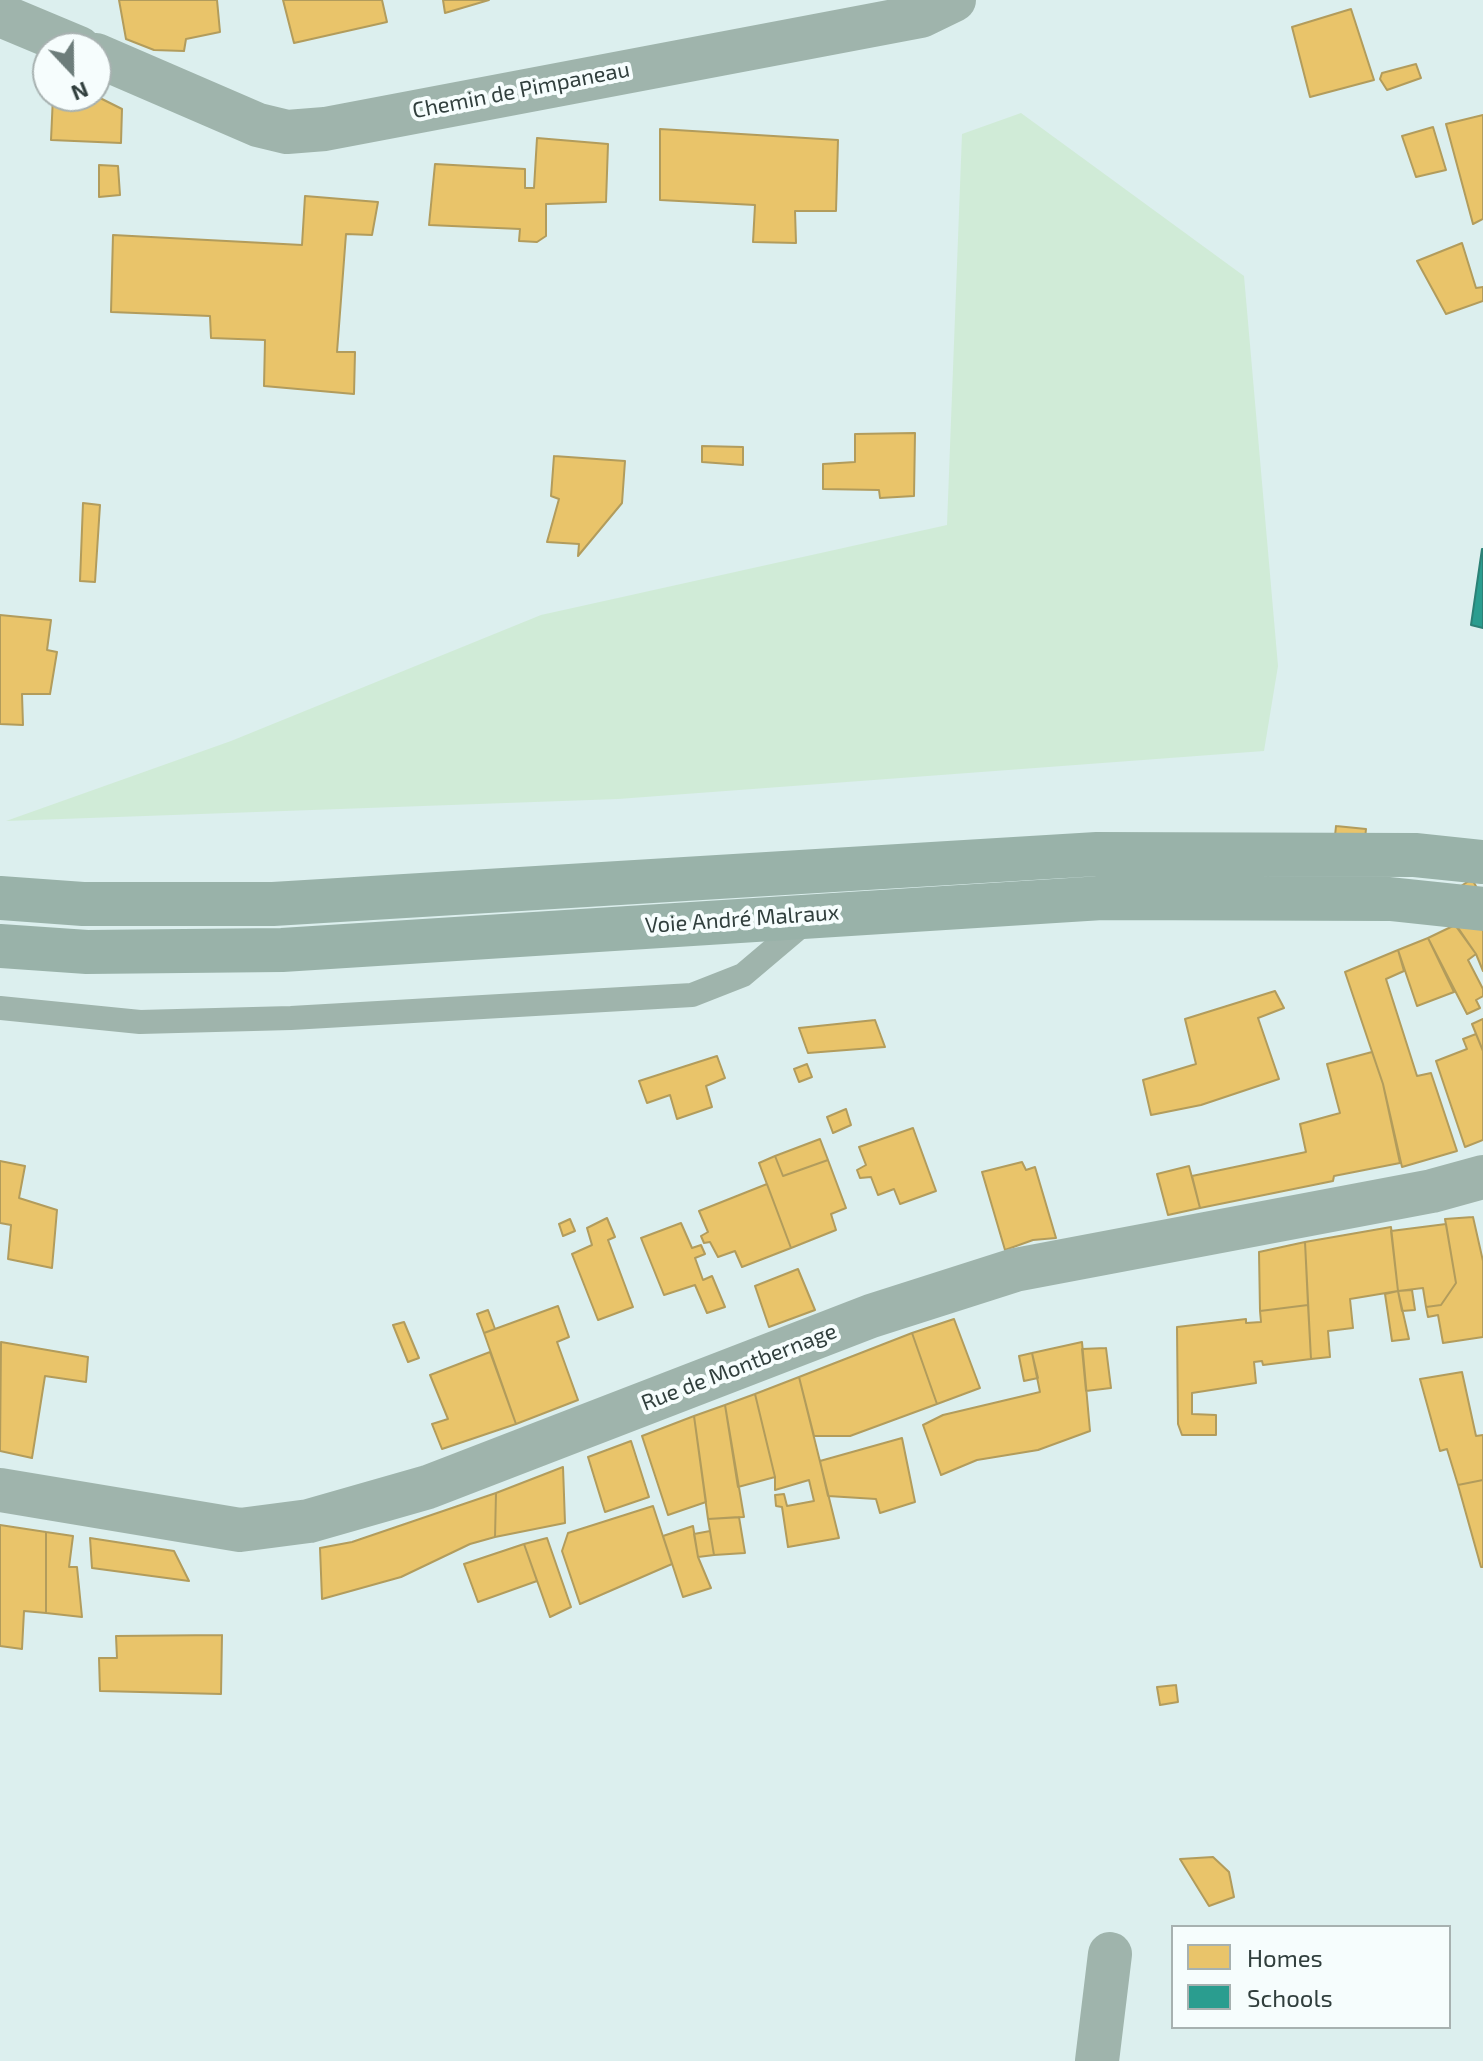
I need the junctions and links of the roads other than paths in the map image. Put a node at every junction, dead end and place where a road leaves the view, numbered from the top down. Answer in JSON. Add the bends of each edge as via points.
{"nodes":[{"id":1,"x":954,"y":0,"type":"edge"},
{"id":2,"x":0,"y":15,"type":"edge"},
{"id":3,"x":41,"y":32,"type":"edge"},
{"id":4,"x":112,"y":62,"type":"edge"},
{"id":5,"x":1483,"y":862,"type":"edge"},
{"id":6,"x":0,"y":898,"type":"edge"},
{"id":7,"x":1483,"y":909,"type":"edge"},
{"id":8,"x":815,"y":914,"type":"junction"},
{"id":9,"x":0,"y":946,"type":"edge"},
{"id":10,"x":0,"y":1008,"type":"edge"},
{"id":11,"x":1478,"y":1190,"type":"edge"},
{"id":12,"x":0,"y":1490,"type":"edge"},
{"id":13,"x":1110,"y":1954,"type":"dead end"},
{"id":14,"x":1097,"y":2061,"type":"edge"}],
"edges":[{"from":1,"to":4,"type":"street","name":"Chemin de Pimpaneau","via":[[921,16],[300,131],[258,125]]},
{"from":2,"to":3,"type":"street"},
{"from":5,"to":6,"type":"main road","name":"Voie André Malraux","via":[[1415,855],[1081,855],[273,904],[83,904]]},
{"from":7,"to":8,"type":"main road","name":"Voie André Malraux","via":[[1390,899],[1246,896],[1102,898]]},
{"from":8,"to":9,"type":"main road","name":"Voie André Malraux","via":[[282,950],[87,952]]},
{"from":8,"to":10,"type":"lane","via":[[743,975],[692,995],[140,1022]]},
{"from":11,"to":12,"type":"street","name":"Rue de Montbernage","via":[[1015,1270],[871,1316],[428,1487],[309,1521],[240,1530]]},
{"from":13,"to":14,"type":"street"}]}
